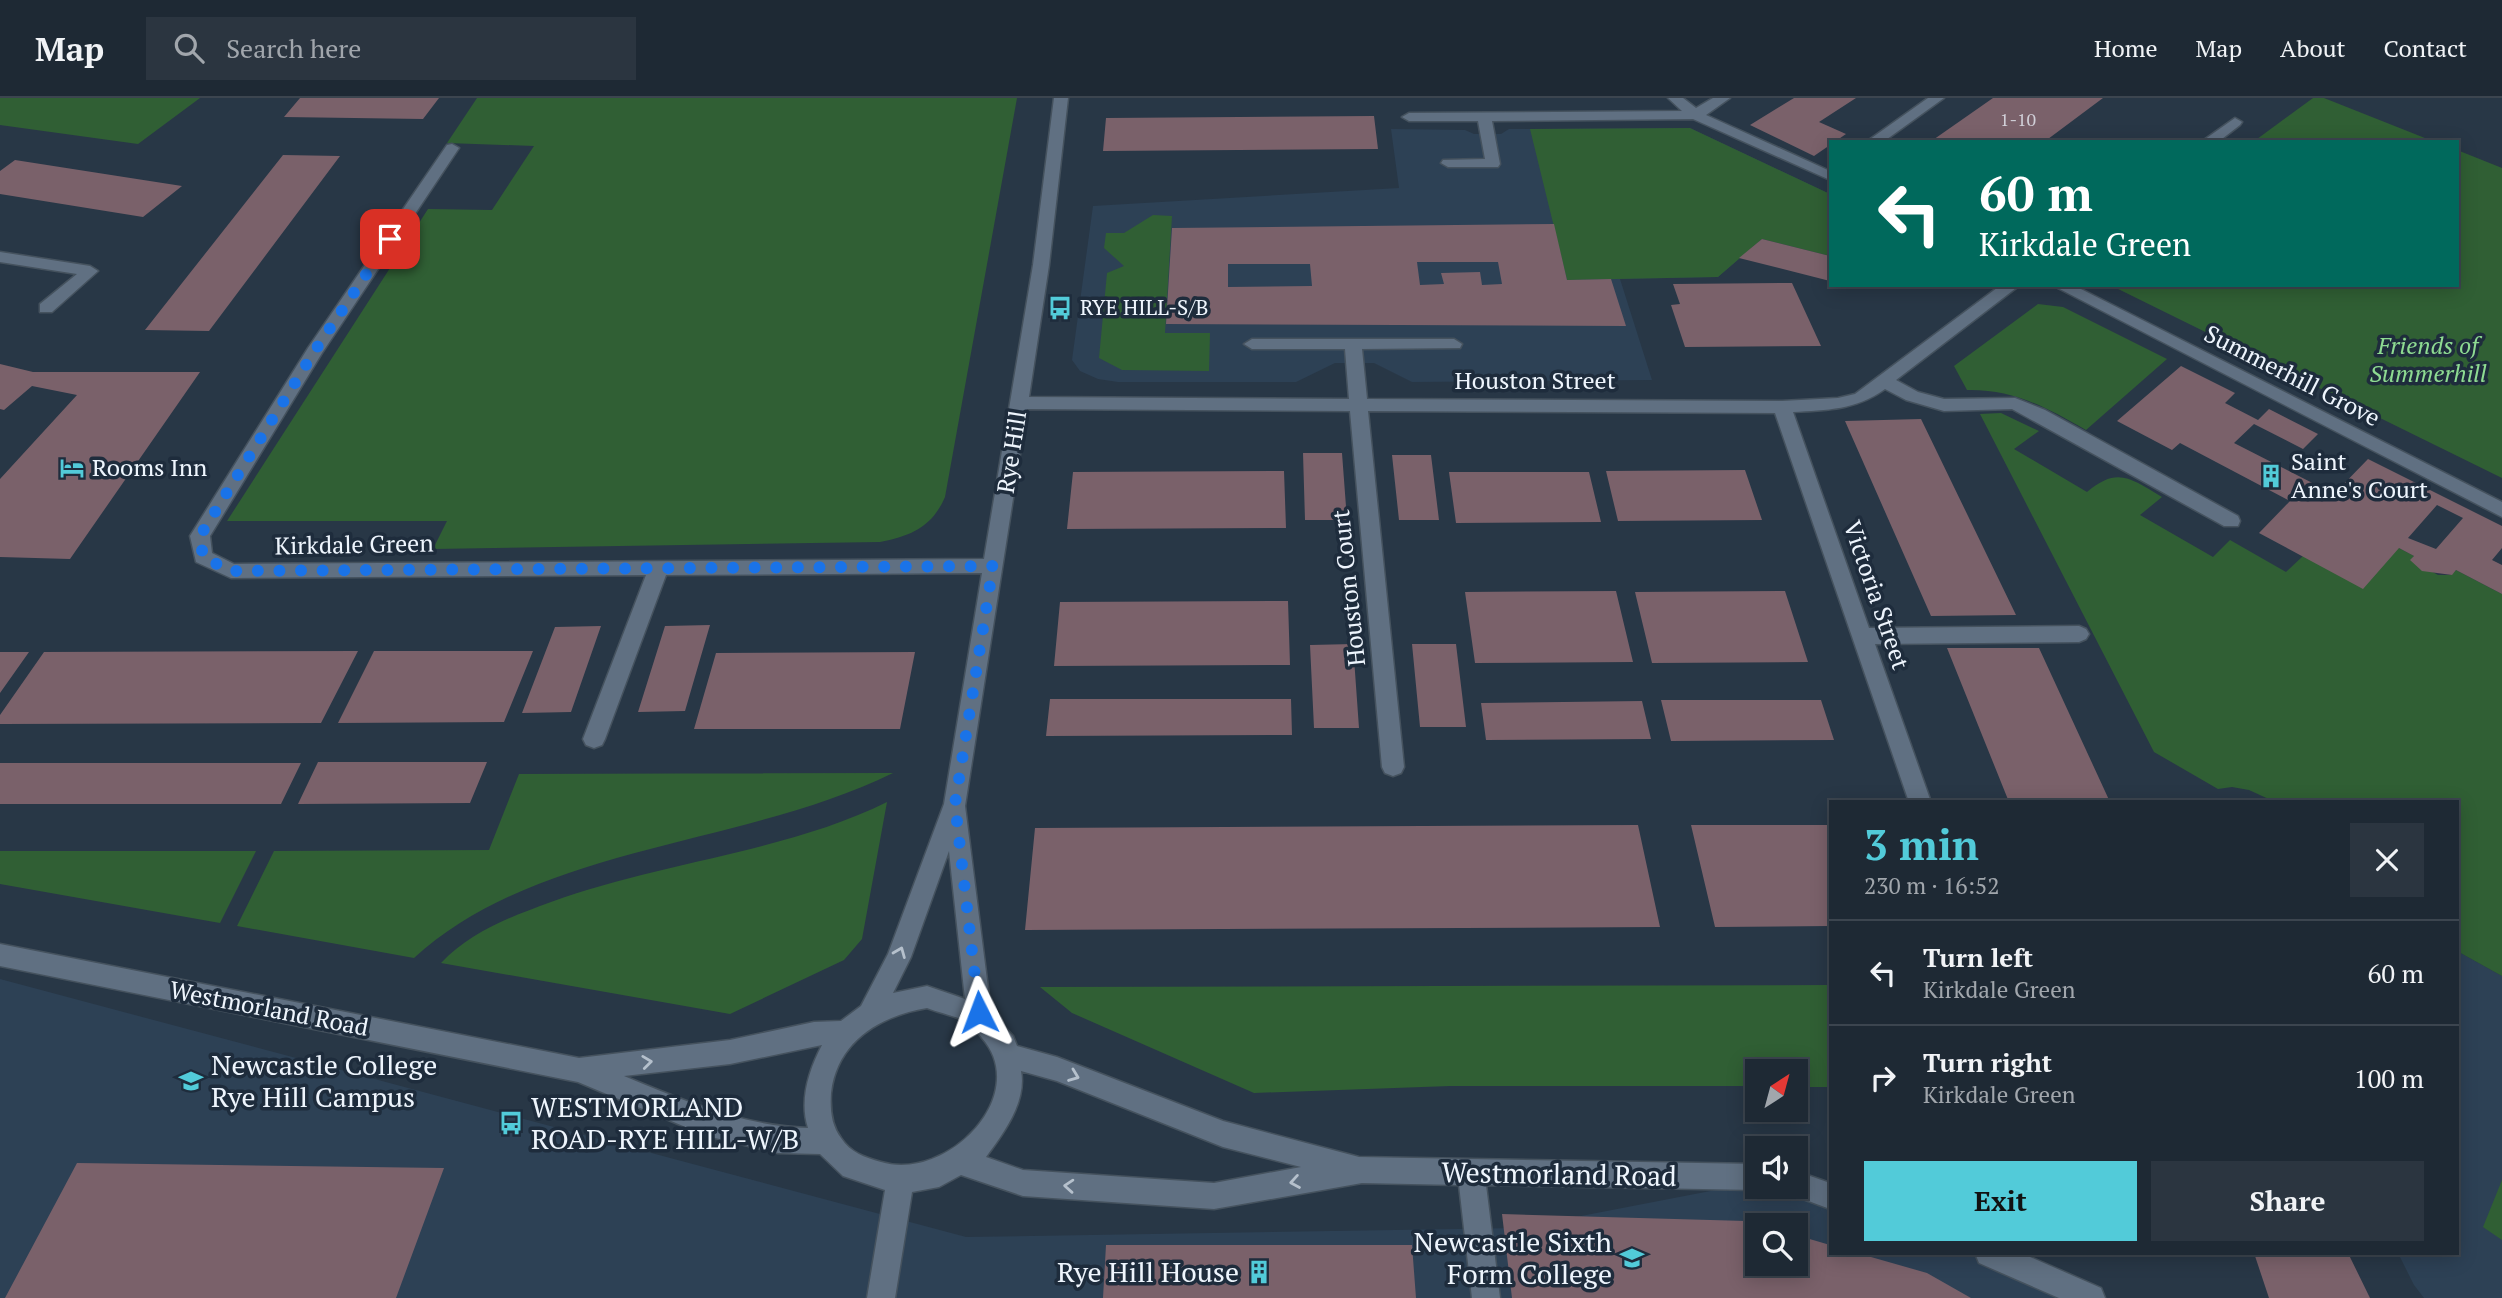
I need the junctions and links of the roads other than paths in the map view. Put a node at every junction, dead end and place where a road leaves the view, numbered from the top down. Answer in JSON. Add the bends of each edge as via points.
{"nodes":[{"id":1,"x":1061,"y":98,"type":"edge"},
{"id":2,"x":1522,"y":98,"type":"edge"},
{"id":3,"x":1675,"y":98,"type":"edge"},
{"id":4,"x":1723,"y":98,"type":"edge"},
{"id":5,"x":1937,"y":98,"type":"edge"},
{"id":6,"x":1695,"y":115,"type":"junction"},
{"id":7,"x":1485,"y":116,"type":"junction"},
{"id":8,"x":1528,"y":116,"type":"junction"},
{"id":9,"x":1409,"y":117,"type":"dead end"},
{"id":10,"x":2235,"y":122,"type":"dead end"},
{"id":11,"x":1876,"y":140,"type":"edge"},
{"id":12,"x":2211,"y":140,"type":"edge"},
{"id":13,"x":452,"y":148,"type":"dead end"},
{"id":14,"x":1448,"y":163,"type":"dead end"},
{"id":15,"x":1829,"y":174,"type":"edge"},
{"id":16,"x":4,"y":262,"type":"edge"},
{"id":17,"x":2009,"y":287,"type":"edge"},
{"id":18,"x":2064,"y":287,"type":"edge"},
{"id":19,"x":46,"y":308,"type":"dead end"},
{"id":20,"x":1252,"y":344,"type":"dead end"},
{"id":21,"x":1353,"y":344,"type":"junction"},
{"id":22,"x":1454,"y":344,"type":"dead end"},
{"id":23,"x":1883,"y":381,"type":"junction"},
{"id":24,"x":1020,"y":403,"type":"junction"},
{"id":25,"x":1357,"y":405,"type":"junction"},
{"id":26,"x":1782,"y":407,"type":"junction"},
{"id":27,"x":2502,"y":510,"type":"edge"},
{"id":28,"x":2231,"y":521,"type":"dead end"},
{"id":29,"x":993,"y":566,"type":"junction"},
{"id":30,"x":659,"y":568,"type":"junction"},
{"id":31,"x":2079,"y":634,"type":"dead end"},
{"id":32,"x":1863,"y":636,"type":"junction"},
{"id":33,"x":594,"y":739,"type":"dead end"},
{"id":34,"x":1393,"y":767,"type":"dead end"},
{"id":35,"x":1919,"y":800,"type":"edge"},
{"id":36,"x":955,"y":804,"type":"junction"},
{"id":37,"x":0,"y":956,"type":"edge"},
{"id":38,"x":979,"y":1012,"type":"junction"},
{"id":39,"x":870,"y":1014,"type":"junction"},
{"id":40,"x":846,"y":1032,"type":"junction"},
{"id":41,"x":1009,"y":1056,"type":"junction"},
{"id":42,"x":579,"y":1070,"type":"junction"},
{"id":43,"x":826,"y":1141,"type":"junction"},
{"id":44,"x":961,"y":1162,"type":"junction"},
{"id":45,"x":1362,"y":1170,"type":"junction"},
{"id":46,"x":1471,"y":1173,"type":"junction"},
{"id":47,"x":1745,"y":1178,"type":"edge"},
{"id":48,"x":900,"y":1182,"type":"junction"},
{"id":49,"x":1808,"y":1188,"type":"edge"},
{"id":50,"x":1829,"y":1196,"type":"edge"},
{"id":51,"x":1999,"y":1255,"type":"edge"},
{"id":52,"x":881,"y":1298,"type":"edge"},
{"id":53,"x":1486,"y":1298,"type":"edge"},
{"id":54,"x":2091,"y":1298,"type":"edge"}],
"edges":[{"from":1,"to":24,"type":"street","name":"Rye Hill"},
{"from":2,"to":8,"type":"street"},
{"from":3,"to":6,"type":"street"},
{"from":4,"to":6,"type":"street"},
{"from":5,"to":11,"type":"street"},
{"from":6,"to":8,"type":"street"},
{"from":6,"to":15,"type":"street"},
{"from":7,"to":8,"type":"street"},
{"from":7,"to":9,"type":"street"},
{"from":7,"to":14,"type":"street","via":[[1493,164]]},
{"from":10,"to":12,"type":"street"},
{"from":13,"to":30,"type":"street","name":"Kirkdale Green","via":[[314,352],[200,536],[203,557],[231,571]]},
{"from":16,"to":19,"type":"street","via":[[90,271]]},
{"from":17,"to":23,"type":"street","name":"Houston Street"},
{"from":18,"to":27,"type":"street","name":"Summerhill Grove"},
{"from":20,"to":21,"type":"street"},
{"from":21,"to":22,"type":"street"},
{"from":21,"to":25,"type":"street","name":"Houston Court"},
{"from":23,"to":26,"type":"street","name":"Houston Street","via":[[1861,398],[1838,404]]},
{"from":23,"to":28,"type":"street","via":[[1944,405],[2015,404]]},
{"from":24,"to":25,"type":"street","name":"Houston Street"},
{"from":24,"to":29,"type":"street","name":"Rye Hill"},
{"from":25,"to":26,"type":"street","name":"Houston Street"},
{"from":25,"to":34,"type":"street","name":"Houston Court"},
{"from":26,"to":32,"type":"street","name":"Victoria Street"},
{"from":29,"to":30,"type":"street","name":"Kirkdale Green"},
{"from":29,"to":36,"type":"street","name":"Rye Hill"},
{"from":30,"to":33,"type":"street"},
{"from":31,"to":32,"type":"street"},
{"from":32,"to":35,"type":"street","name":"Victoria Street"},
{"from":36,"to":38,"type":"street","name":"Rye Hill"},
{"from":39,"to":36,"type":"street","name":"Rye Hill","one_way":true,"via":[[899,957]]},
{"from":37,"to":42,"type":"street","name":"Westmorland Road"},
{"from":38,"to":39,"type":"street","via":[[955,1001],[927,997],[898,1001]]},
{"from":38,"to":41,"type":"street","via":[[998,1031]]},
{"from":39,"to":40,"type":"street"},
{"from":42,"to":40,"type":"street","name":"Westmorland Road","one_way":true},
{"from":40,"to":43,"type":"street","via":[[828,1058],[818,1085],[817,1114]]},
{"from":41,"to":44,"type":"street","via":[[1010,1084],[1002,1113],[986,1140]]},
{"from":41,"to":45,"type":"street","name":"Westmorland Road","one_way":true,"via":[[1057,1069],[1223,1134]]},
{"from":42,"to":43,"type":"street","name":"Westmorland Road","via":[[707,1123],[778,1140]]},
{"from":43,"to":48,"type":"street","via":[[844,1162],[869,1177]]},
{"from":45,"to":44,"type":"street","name":"Westmorland Road","one_way":true,"via":[[1213,1196],[1023,1183]]},
{"from":44,"to":48,"type":"street","via":[[931,1177]]},
{"from":45,"to":46,"type":"street","name":"Westmorland Road"},
{"from":46,"to":47,"type":"street","name":"Westmorland Road"},
{"from":46,"to":53,"type":"street"},
{"from":48,"to":52,"type":"street"},
{"from":49,"to":50,"type":"street"},
{"from":51,"to":54,"type":"street"}]}
